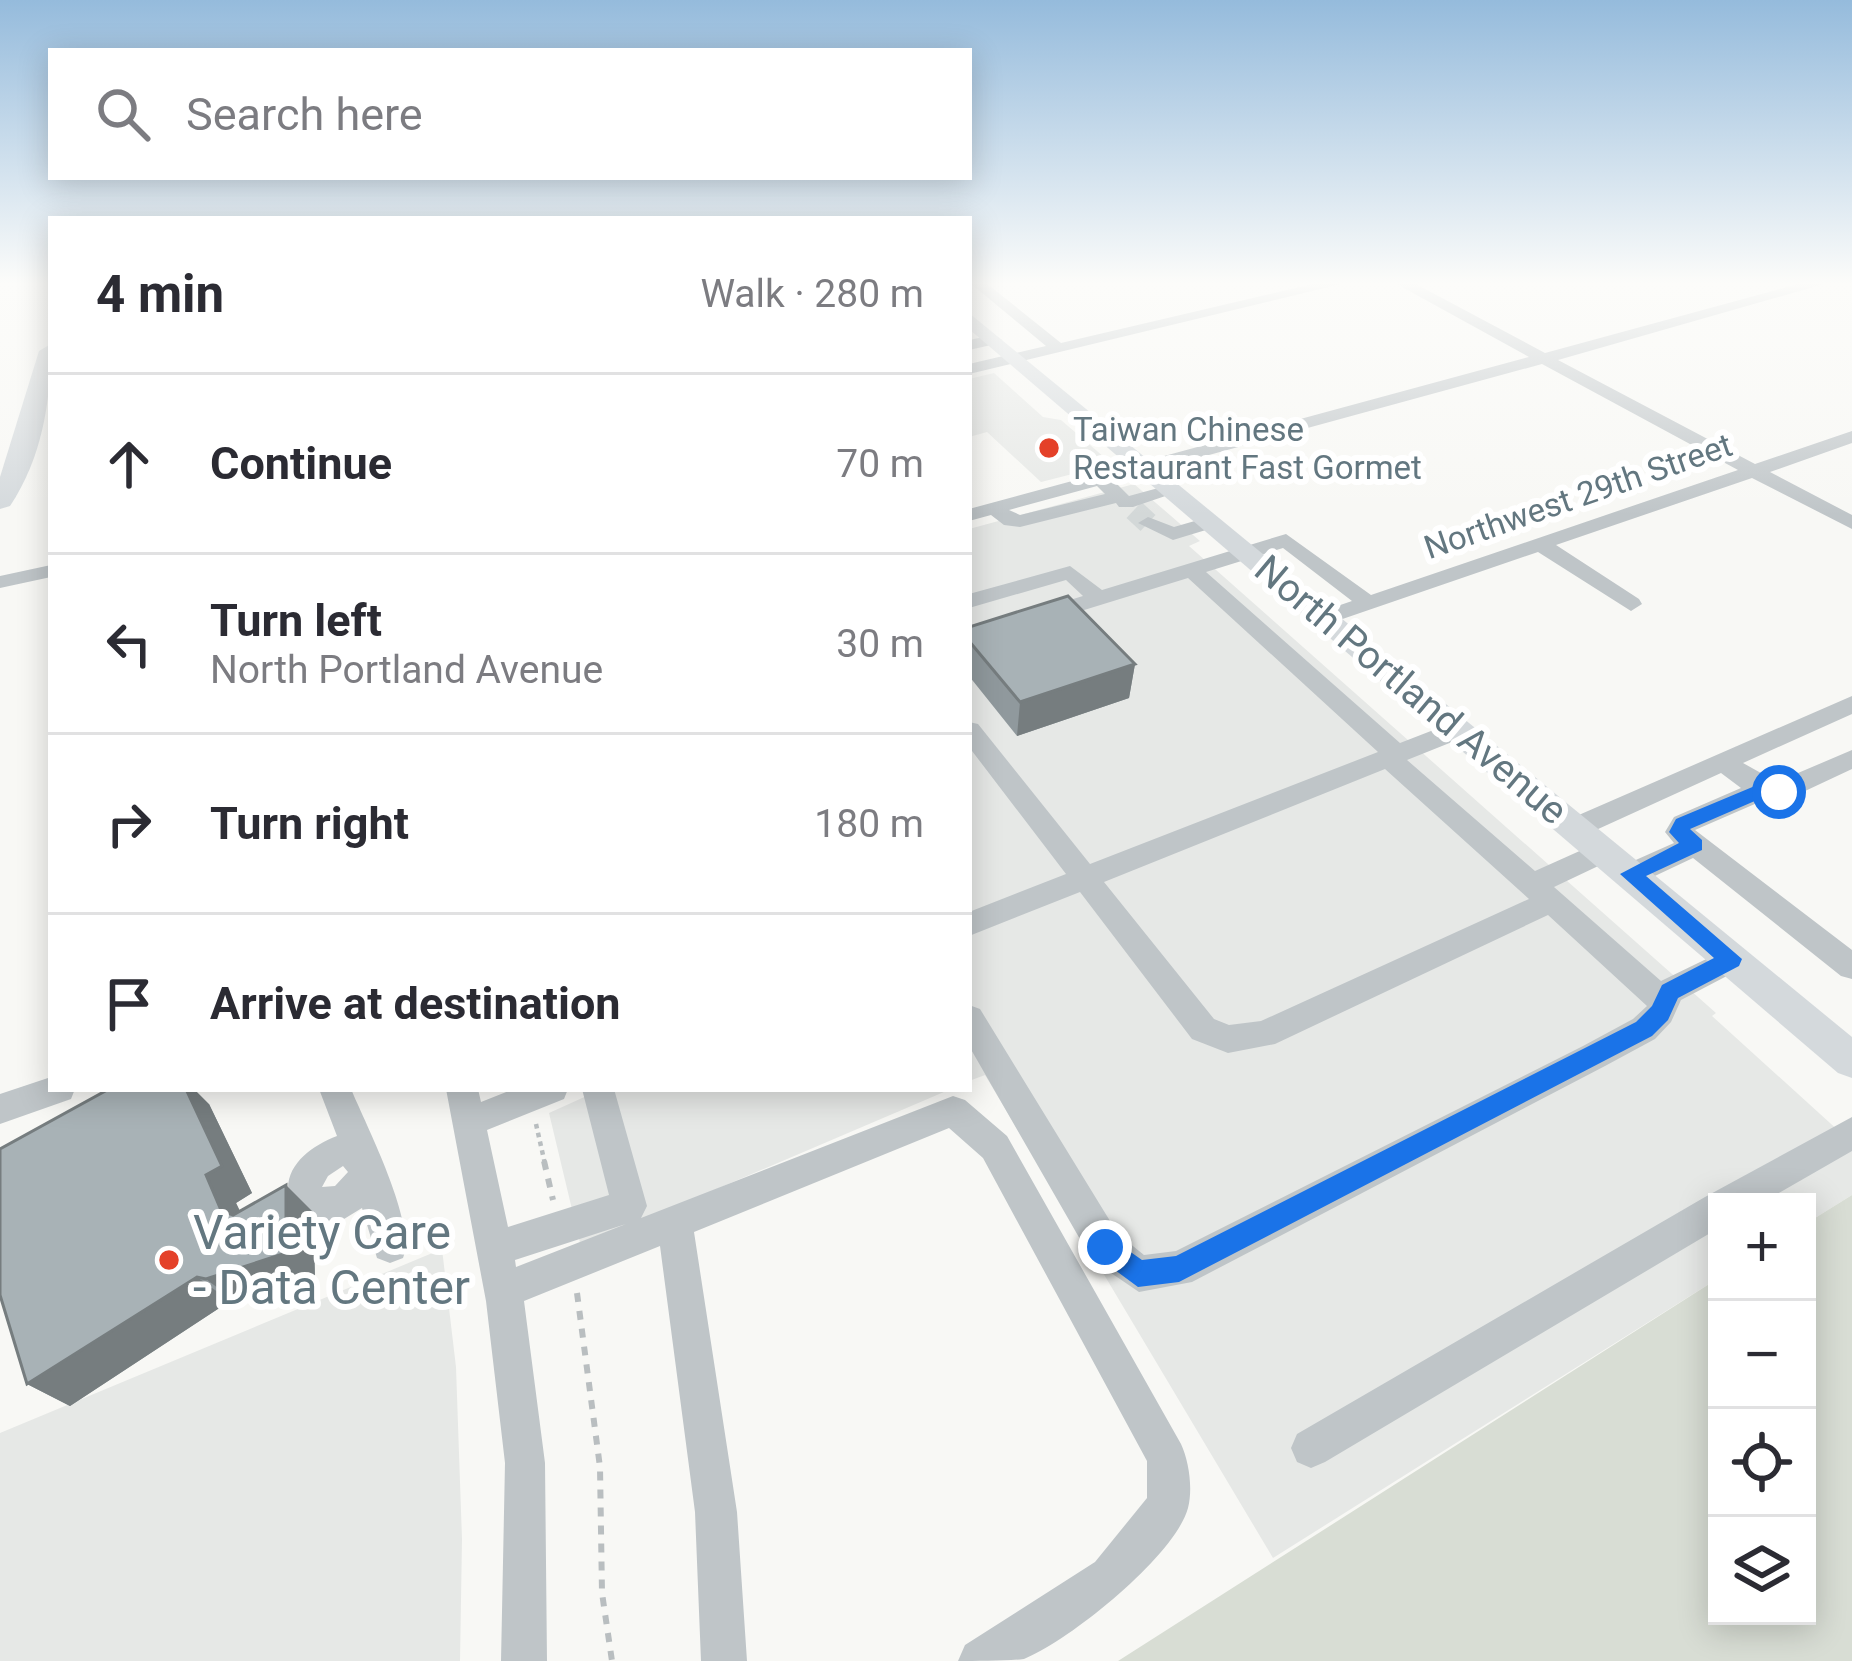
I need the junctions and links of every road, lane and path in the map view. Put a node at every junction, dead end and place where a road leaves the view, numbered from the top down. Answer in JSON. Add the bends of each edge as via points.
{"nodes":[{"id":1,"x":1010,"y":360,"type":"edge"},
{"id":2,"x":1018,"y":360,"type":"edge"},
{"id":3,"x":1541,"y":360,"type":"edge"},
{"id":4,"x":1544,"y":360,"type":"edge"},
{"id":5,"x":48,"y":361,"type":"edge"},
{"id":6,"x":972,"y":368,"type":"edge"},
{"id":7,"x":1852,"y":437,"type":"edge"},
{"id":8,"x":1147,"y":468,"type":"junction"},
{"id":9,"x":1753,"y":470,"type":"junction"},
{"id":10,"x":1101,"y":480,"type":"junction"},
{"id":11,"x":1173,"y":490,"type":"junction"},
{"id":12,"x":0,"y":500,"type":"edge"},
{"id":13,"x":1058,"y":502,"type":"junction"},
{"id":14,"x":1132,"y":508,"type":"junction"},
{"id":15,"x":972,"y":514,"type":"edge"},
{"id":16,"x":1212,"y":522,"type":"junction"},
{"id":17,"x":1852,"y":523,"type":"edge"},
{"id":18,"x":1540,"y":544,"type":"junction"},
{"id":19,"x":1250,"y":554,"type":"junction"},
{"id":20,"x":1193,"y":571,"type":"junction"},
{"id":21,"x":48,"y":572,"type":"edge"},
{"id":22,"x":0,"y":582,"type":"edge"},
{"id":23,"x":1098,"y":599,"type":"junction"},
{"id":24,"x":972,"y":600,"type":"edge"},
{"id":25,"x":1368,"y":603,"type":"junction"},
{"id":26,"x":1631,"y":604,"type":"dead end"},
{"id":27,"x":1325,"y":618,"type":"junction"},
{"id":28,"x":1012,"y":625,"type":"edge"},
{"id":29,"x":1852,"y":704,"type":"edge"},
{"id":30,"x":1458,"y":730,"type":"junction"},
{"id":31,"x":972,"y":734,"type":"edge"},
{"id":32,"x":1393,"y":757,"type":"junction"},
{"id":33,"x":1852,"y":759,"type":"edge"},
{"id":34,"x":1723,"y":762,"type":"junction"},
{"id":35,"x":1762,"y":790,"type":"junction"},
{"id":36,"x":1642,"y":799,"type":"junction"},
{"id":37,"x":1687,"y":836,"type":"junction"},
{"id":38,"x":1603,"y":851,"type":"junction"},
{"id":39,"x":1084,"y":879,"type":"junction"},
{"id":40,"x":1542,"y":893,"type":"junction"},
{"id":41,"x":972,"y":923,"type":"edge"},
{"id":42,"x":1731,"y":959,"type":"junction"},
{"id":43,"x":1852,"y":967,"type":"edge"},
{"id":44,"x":1664,"y":1002,"type":"junction"},
{"id":45,"x":972,"y":1023,"type":"edge"},
{"id":46,"x":1852,"y":1061,"type":"edge"},
{"id":47,"x":49,"y":1092,"type":"edge"},
{"id":48,"x":336,"y":1092,"type":"edge"},
{"id":49,"x":537,"y":1092,"type":"edge"},
{"id":50,"x":599,"y":1092,"type":"edge"},
{"id":51,"x":466,"y":1105,"type":"edge"},
{"id":52,"x":0,"y":1109,"type":"edge"},
{"id":53,"x":537,"y":1128,"type":"dead end"},
{"id":54,"x":1852,"y":1133,"type":"edge"},
{"id":55,"x":1746,"y":1193,"type":"edge"},
{"id":56,"x":554,"y":1202,"type":"dead end"},
{"id":57,"x":1708,"y":1214,"type":"edge"},
{"id":58,"x":674,"y":1220,"type":"junction"},
{"id":59,"x":390,"y":1245,"type":"dead end"},
{"id":60,"x":495,"y":1249,"type":"junction"},
{"id":61,"x":503,"y":1291,"type":"junction"},
{"id":62,"x":580,"y":1304,"type":"dead end"},
{"id":63,"x":1311,"y":1448,"type":"dead end"},
{"id":64,"x":524,"y":1661,"type":"edge"},
{"id":65,"x":611,"y":1661,"type":"edge"},
{"id":66,"x":724,"y":1661,"type":"edge"},
{"id":67,"x":981,"y":1661,"type":"edge"}],
"edges":[{"from":1,"to":6,"type":"street"},
{"from":2,"to":8,"type":"main road","name":"North Portland Avenue"},
{"from":3,"to":8,"type":"street"},
{"from":4,"to":9,"type":"street"},
{"from":5,"to":12,"type":"highway"},
{"from":7,"to":9,"type":"street","name":"Northwest 29th Street"},
{"from":8,"to":10,"type":"street"},
{"from":8,"to":11,"type":"main road","name":"North Portland Avenue"},
{"from":9,"to":17,"type":"street"},
{"from":9,"to":18,"type":"street","name":"Northwest 29th Street"},
{"from":10,"to":13,"type":"street"},
{"from":10,"to":14,"type":"street"},
{"from":11,"to":14,"type":"street"},
{"from":11,"to":16,"type":"main road","name":"North Portland Avenue"},
{"from":13,"to":14,"type":"street"},
{"from":13,"to":15,"type":"street","via":[[1011,521],[994,508]]},
{"from":14,"to":16,"type":"street","via":[[1173,534]]},
{"from":16,"to":19,"type":"main road","name":"North Portland Avenue"},
{"from":18,"to":25,"type":"street","name":"Northwest 29th Street"},
{"from":18,"to":26,"type":"street"},
{"from":19,"to":20,"type":"street"},
{"from":19,"to":25,"type":"street","via":[[1286,540]]},
{"from":19,"to":27,"type":"main road","name":"North Portland Avenue"},
{"from":20,"to":23,"type":"street"},
{"from":20,"to":32,"type":"street"},
{"from":21,"to":22,"type":"street"},
{"from":23,"to":24,"type":"street","via":[[1070,572]]},
{"from":23,"to":28,"type":"street"},
{"from":25,"to":27,"type":"street","name":"Northwest 29th Street"},
{"from":27,"to":30,"type":"main road","name":"North Portland Avenue"},
{"from":29,"to":34,"type":"street"},
{"from":30,"to":32,"type":"street"},
{"from":30,"to":38,"type":"main road","name":"North Portland Avenue"},
{"from":31,"to":39,"type":"street"},
{"from":32,"to":39,"type":"street"},
{"from":32,"to":40,"type":"street"},
{"from":33,"to":35,"type":"street","via":[[1779,792]]},
{"from":34,"to":35,"type":"street"},
{"from":34,"to":36,"type":"street"},
{"from":35,"to":37,"type":"street"},
{"from":36,"to":37,"type":"street"},
{"from":36,"to":38,"type":"street"},
{"from":37,"to":38,"type":"street"},
{"from":37,"to":43,"type":"street"},
{"from":38,"to":40,"type":"street"},
{"from":38,"to":42,"type":"main road","name":"North Portland Avenue"},
{"from":39,"to":40,"type":"street","via":[[1204,1029],[1228,1039],[1264,1034]]},
{"from":39,"to":41,"type":"street"},
{"from":40,"to":44,"type":"street"},
{"from":42,"to":44,"type":"street","via":[[1670,991]]},
{"from":42,"to":46,"type":"main road","name":"North Portland Avenue"},
{"from":44,"to":45,"type":"street","via":[[1644,1029],[1533,1088],[1179,1269],[1138,1274],[1105,1247]]},
{"from":47,"to":52,"type":"street"},
{"from":48,"to":59,"type":"street"},
{"from":49,"to":51,"type":"street"},
{"from":50,"to":60,"type":"street","via":[[629,1205]]},
{"from":51,"to":60,"type":"street"},
{"from":53,"to":56,"type":"path"},
{"from":54,"to":55,"type":"street"},
{"from":57,"to":63,"type":"street"},
{"from":58,"to":61,"type":"street"},
{"from":58,"to":66,"type":"street","via":[[716,1512]]},
{"from":58,"to":67,"type":"street","via":[[953,1112],[994,1147],[1167,1458],[1168,1505],[1110,1577]]},
{"from":60,"to":61,"type":"street"},
{"from":61,"to":64,"type":"street","via":[[525,1462]]},
{"from":62,"to":65,"type":"path"}]}
